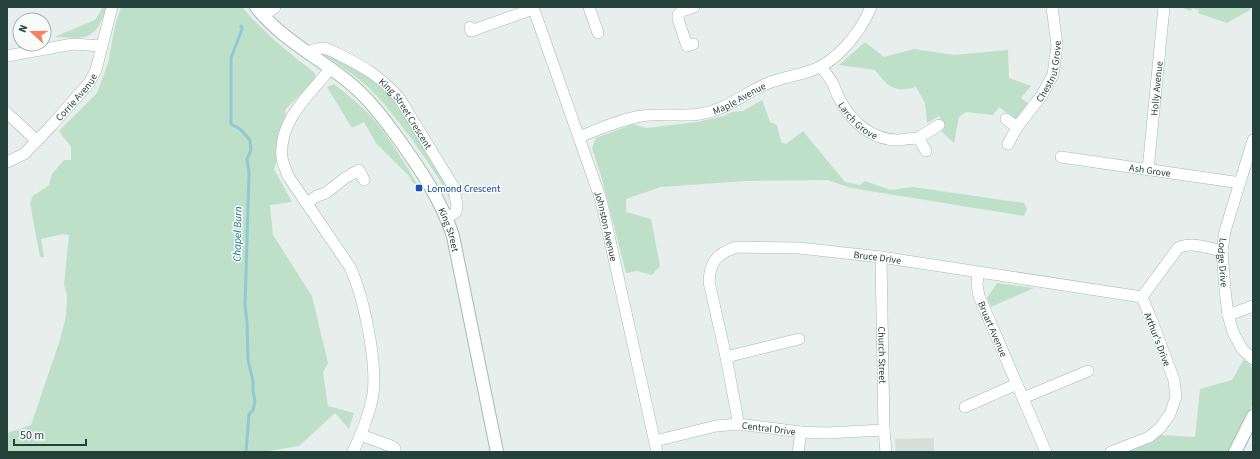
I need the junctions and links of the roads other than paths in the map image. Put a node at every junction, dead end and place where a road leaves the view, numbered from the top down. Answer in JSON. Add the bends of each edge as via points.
{"nodes":[{"id":1,"x":112,"y":7,"type":"edge"},
{"id":2,"x":276,"y":7,"type":"edge"},
{"id":3,"x":589,"y":7,"type":"edge"},
{"id":4,"x":694,"y":7,"type":"edge"},
{"id":5,"x":871,"y":7,"type":"edge"},
{"id":6,"x":1052,"y":7,"type":"edge"},
{"id":7,"x":1164,"y":7,"type":"edge"},
{"id":8,"x":533,"y":8,"type":"edge"},
{"id":9,"x":260,"y":12,"type":"edge"},
{"id":10,"x":598,"y":26,"type":"dead end"},
{"id":11,"x":470,"y":27,"type":"dead end"},
{"id":12,"x":693,"y":44,"type":"dead end"},
{"id":13,"x":101,"y":46,"type":"junction"},
{"id":14,"x":308,"y":52,"type":"junction"},
{"id":15,"x":7,"y":56,"type":"edge"},
{"id":16,"x":821,"y":67,"type":"junction"},
{"id":17,"x":331,"y":68,"type":"junction"},
{"id":18,"x":7,"y":113,"type":"edge"},
{"id":19,"x":1006,"y":119,"type":"dead end"},
{"id":20,"x":939,"y":125,"type":"dead end"},
{"id":21,"x":1017,"y":127,"type":"junction"},
{"id":22,"x":579,"y":137,"type":"junction"},
{"id":23,"x":918,"y":138,"type":"junction"},
{"id":24,"x":1253,"y":140,"type":"edge"},
{"id":25,"x":37,"y":141,"type":"junction"},
{"id":26,"x":1008,"y":144,"type":"dead end"},
{"id":27,"x":926,"y":151,"type":"dead end"},
{"id":28,"x":1061,"y":157,"type":"dead end"},
{"id":29,"x":7,"y":162,"type":"edge"},
{"id":30,"x":1148,"y":170,"type":"junction"},
{"id":31,"x":364,"y":180,"type":"dead end"},
{"id":32,"x":1239,"y":184,"type":"junction"},
{"id":33,"x":307,"y":203,"type":"junction"},
{"id":34,"x":447,"y":218,"type":"junction"},
{"id":35,"x":1222,"y":251,"type":"junction"},
{"id":36,"x":881,"y":257,"type":"junction"},
{"id":37,"x":978,"y":273,"type":"junction"},
{"id":38,"x":1142,"y":297,"type":"junction"},
{"id":39,"x":1253,"y":306,"type":"edge"},
{"id":40,"x":1228,"y":315,"type":"junction"},
{"id":41,"x":799,"y":339,"type":"dead end"},
{"id":42,"x":726,"y":357,"type":"junction"},
{"id":43,"x":1253,"y":359,"type":"edge"},
{"id":44,"x":1088,"y":371,"type":"dead end"},
{"id":45,"x":1017,"y":384,"type":"junction"},
{"id":46,"x":1023,"y":398,"type":"junction"},
{"id":47,"x":965,"y":407,"type":"dead end"},
{"id":48,"x":1253,"y":416,"type":"edge"},
{"id":49,"x":738,"y":424,"type":"junction"},
{"id":50,"x":884,"y":430,"type":"junction"},
{"id":51,"x":801,"y":432,"type":"junction"},
{"id":52,"x":361,"y":435,"type":"junction"},
{"id":53,"x":655,"y":440,"type":"junction"},
{"id":54,"x":353,"y":452,"type":"edge"},
{"id":55,"x":395,"y":452,"type":"edge"},
{"id":56,"x":497,"y":452,"type":"edge"},
{"id":57,"x":657,"y":452,"type":"edge"},
{"id":58,"x":798,"y":452,"type":"edge"},
{"id":59,"x":886,"y":452,"type":"edge"},
{"id":60,"x":1046,"y":452,"type":"edge"},
{"id":61,"x":1112,"y":452,"type":"edge"},
{"id":62,"x":1235,"y":452,"type":"edge"}],
"edges":[{"from":1,"to":13,"type":"street","name":"Corrie Avenue"},
{"from":2,"to":9,"type":"street"},
{"from":3,"to":10,"type":"street"},
{"from":4,"to":12,"type":"street","via":[[678,15],[687,46]]},
{"from":5,"to":16,"type":"street","name":"Maple Avenue","via":[[856,34]]},
{"from":6,"to":21,"type":"street","name":"Chestnut Grove","via":[[1057,46],[1053,74],[1042,95]]},
{"from":7,"to":30,"type":"street","name":"Holly Avenue"},
{"from":8,"to":11,"type":"street","via":[[471,31]]},
{"from":8,"to":22,"type":"street","name":"Johnston Avenue"},
{"from":9,"to":14,"type":"main road","name":"King Street","via":[[281,33]]},
{"from":13,"to":15,"type":"street","via":[[73,44]]},
{"from":13,"to":25,"type":"street","name":"Corrie Avenue","via":[[96,70],[89,83]]},
{"from":14,"to":17,"type":"main road","name":"King Street"},
{"from":14,"to":34,"type":"street","name":"King Street Crescent","via":[[321,48],[328,49],[356,62],[376,75],[400,99],[453,186],[456,212]]},
{"from":16,"to":22,"type":"street","name":"Maple Avenue","via":[[765,85],[725,107],[700,114],[642,116]]},
{"from":16,"to":23,"type":"street","name":"Larch Grove","via":[[849,113],[868,132],[898,140]]},
{"from":17,"to":33,"type":"street","via":[[289,121],[282,146],[282,159],[288,176]]},
{"from":17,"to":34,"type":"main road","name":"King Street","via":[[357,88],[379,112],[423,173]]},
{"from":18,"to":25,"type":"street"},
{"from":19,"to":21,"type":"street"},
{"from":20,"to":23,"type":"street","name":"Larch Grove"},
{"from":21,"to":26,"type":"street","name":"Chestnut Grove"},
{"from":22,"to":53,"type":"street","name":"Johnston Avenue","via":[[603,209]]},
{"from":23,"to":27,"type":"street"},
{"from":24,"to":32,"type":"street","name":"Lodge Drive"},
{"from":25,"to":29,"type":"street","name":"Corrie Avenue","via":[[24,154]]},
{"from":28,"to":30,"type":"street","name":"Ash Grove"},
{"from":30,"to":32,"type":"street","name":"Ash Grove"},
{"from":31,"to":33,"type":"street","via":[[358,170]]},
{"from":32,"to":35,"type":"street","name":"Lodge Drive"},
{"from":33,"to":52,"type":"street","via":[[350,267],[362,303],[371,349],[374,386]]},
{"from":34,"to":56,"type":"main road","name":"King Street","via":[[453,236]]},
{"from":35,"to":38,"type":"street","via":[[1191,245],[1178,248]]},
{"from":35,"to":40,"type":"street","name":"Lodge Drive"},
{"from":36,"to":37,"type":"street","name":"Bruce Drive"},
{"from":36,"to":42,"type":"street","name":"Bruce Drive","via":[[782,247],[736,247],[721,254],[712,264],[709,282]]},
{"from":36,"to":50,"type":"street","name":"Church Street"},
{"from":37,"to":38,"type":"street","name":"Bruce Drive"},
{"from":37,"to":45,"type":"street","name":"Bruart Avenue","via":[[976,285],[979,296]]},
{"from":38,"to":61,"type":"street","name":"Arthur's Drive","via":[[1174,380],[1176,398],[1170,414],[1160,428],[1149,437]]},
{"from":39,"to":40,"type":"street"},
{"from":40,"to":43,"type":"street","name":"Lodge Drive","via":[[1242,349]]},
{"from":41,"to":42,"type":"street"},
{"from":42,"to":49,"type":"street","name":"Bruce Drive"},
{"from":44,"to":46,"type":"street"},
{"from":45,"to":46,"type":"street","name":"Bruart Avenue"},
{"from":45,"to":47,"type":"street"},
{"from":46,"to":60,"type":"street","name":"Bruart Avenue"},
{"from":48,"to":62,"type":"main road"},
{"from":49,"to":51,"type":"street","name":"Central Drive"},
{"from":49,"to":53,"type":"street","name":"Central Drive","via":[[716,426]]},
{"from":50,"to":51,"type":"street","name":"Central Drive"},
{"from":50,"to":59,"type":"street","name":"Church Street"},
{"from":51,"to":58,"type":"street"},
{"from":52,"to":54,"type":"street"},
{"from":52,"to":55,"type":"street","via":[[392,446]]},
{"from":53,"to":57,"type":"street","name":"Johnston Avenue"}]}
